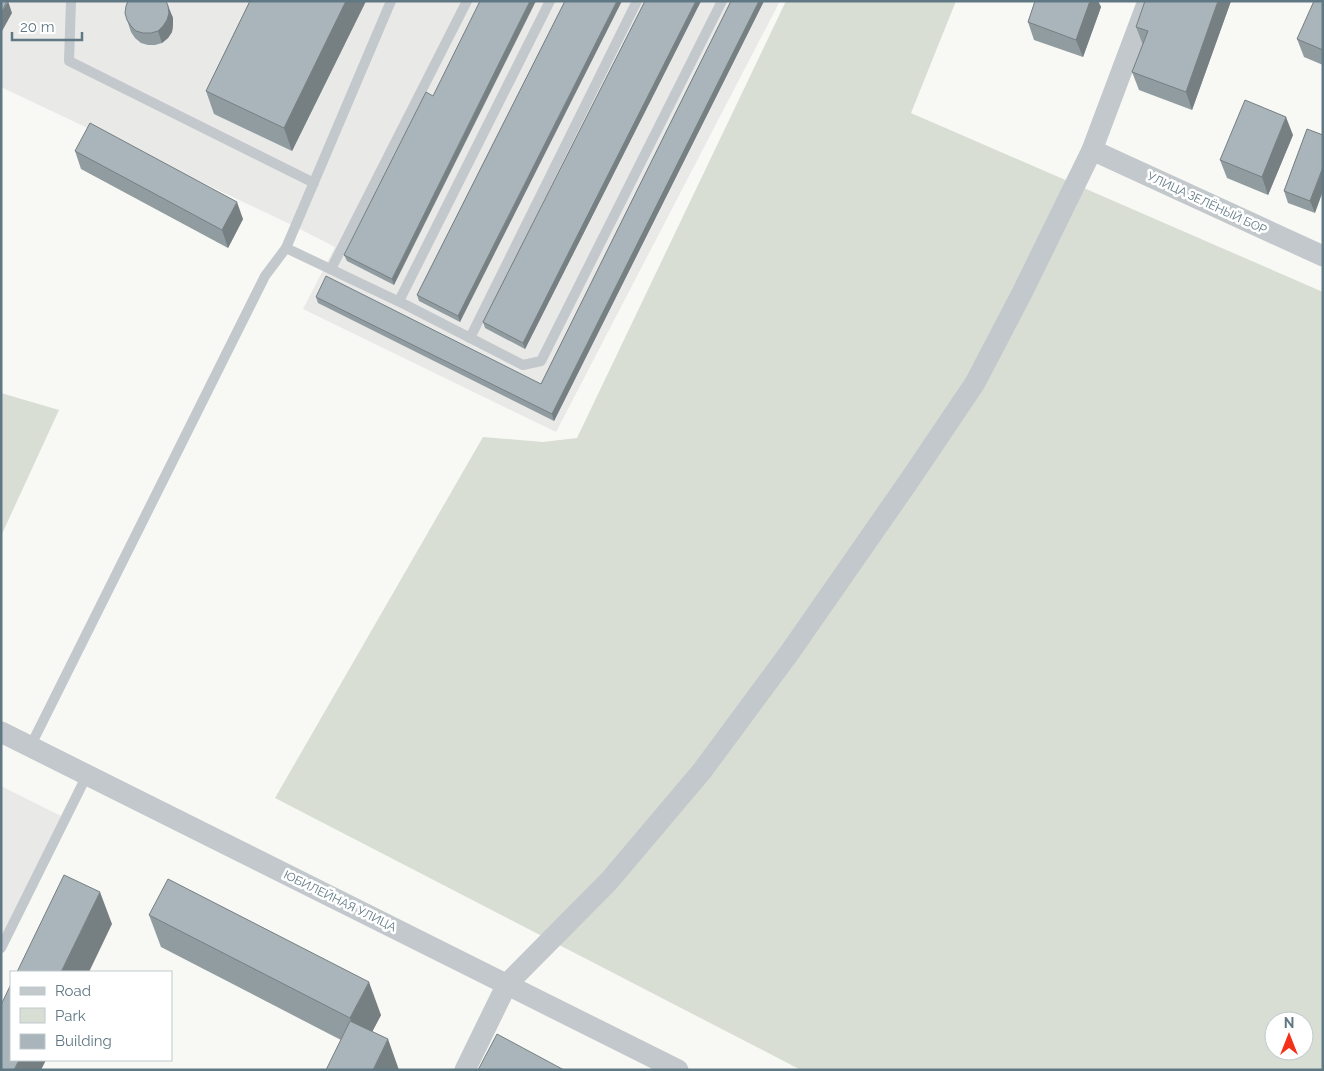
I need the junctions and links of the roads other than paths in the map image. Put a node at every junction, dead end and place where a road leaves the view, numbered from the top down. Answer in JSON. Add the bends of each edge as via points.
{"nodes":[{"id":1,"x":71,"y":1,"type":"edge"},
{"id":2,"x":391,"y":1,"type":"edge"},
{"id":3,"x":467,"y":1,"type":"edge"},
{"id":4,"x":550,"y":1,"type":"edge"},
{"id":5,"x":637,"y":1,"type":"edge"},
{"id":6,"x":722,"y":1,"type":"edge"},
{"id":7,"x":1148,"y":1,"type":"edge"},
{"id":8,"x":1092,"y":150,"type":"junction"},
{"id":9,"x":314,"y":183,"type":"junction"},
{"id":10,"x":286,"y":248,"type":"junction"},
{"id":11,"x":1323,"y":256,"type":"edge"},
{"id":12,"x":331,"y":269,"type":"junction"},
{"id":13,"x":399,"y":301,"type":"junction"},
{"id":14,"x":470,"y":338,"type":"junction"},
{"id":15,"x":1,"y":732,"type":"edge"},
{"id":16,"x":30,"y":747,"type":"junction"},
{"id":17,"x":86,"y":775,"type":"junction"},
{"id":18,"x":1,"y":948,"type":"edge"},
{"id":19,"x":507,"y":984,"type":"junction"},
{"id":20,"x":465,"y":1070,"type":"edge"},
{"id":21,"x":678,"y":1070,"type":"edge"}],
"edges":[{"from":1,"to":9,"type":"lane","via":[[69,61]]},
{"from":2,"to":9,"type":"lane"},
{"from":3,"to":12,"type":"lane"},
{"from":4,"to":13,"type":"lane"},
{"from":5,"to":14,"type":"lane"},
{"from":6,"to":14,"type":"lane","via":[[541,361],[523,365]]},
{"from":7,"to":8,"type":"street"},
{"from":8,"to":11,"type":"street","name":"УЛИЦА ЗЕЛЁНЫЙ БОР"},
{"from":8,"to":19,"type":"street","via":[[975,383],[790,652],[702,771],[615,874]]},
{"from":9,"to":10,"type":"lane"},
{"from":10,"to":12,"type":"lane"},
{"from":10,"to":16,"type":"lane","via":[[265,276]]},
{"from":12,"to":13,"type":"lane"},
{"from":13,"to":14,"type":"lane"},
{"from":15,"to":16,"type":"street","name":"ЮБИЛЕЙНАЯ УЛИЦА"},
{"from":16,"to":17,"type":"street","name":"ЮБИЛЕЙНАЯ УЛИЦА"},
{"from":17,"to":18,"type":"lane"},
{"from":17,"to":19,"type":"street","name":"ЮБИЛЕЙНАЯ УЛИЦА"},
{"from":19,"to":20,"type":"street"},
{"from":19,"to":21,"type":"street","name":"ЮБИЛЕЙНАЯ УЛИЦА"}]}
